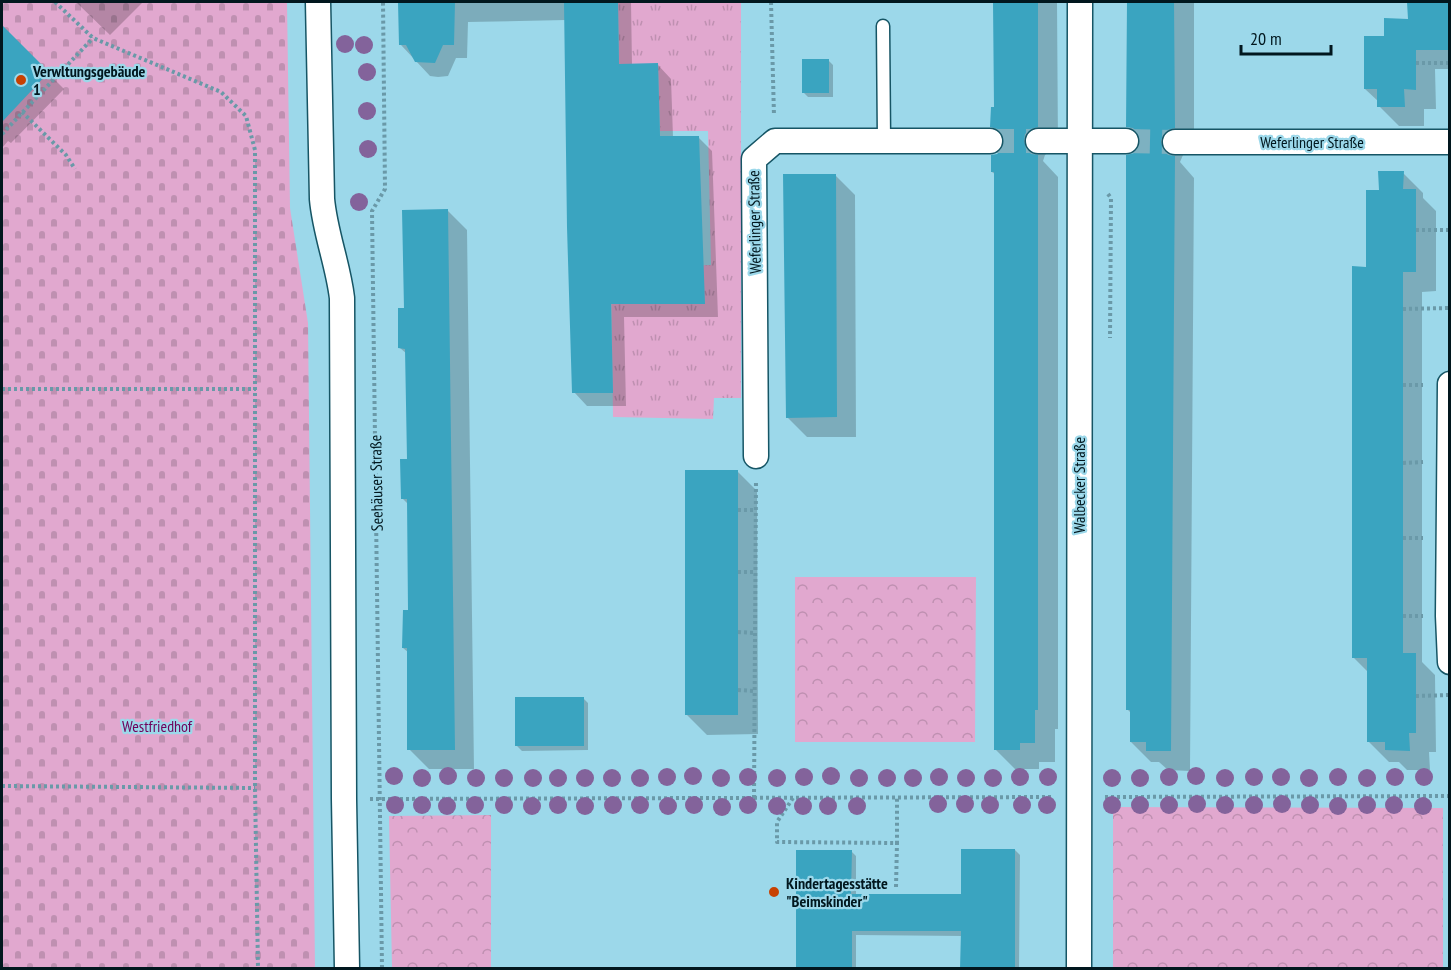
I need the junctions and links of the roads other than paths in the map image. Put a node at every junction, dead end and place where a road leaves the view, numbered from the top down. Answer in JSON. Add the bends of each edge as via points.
{"nodes":[{"id":1,"x":318,"y":2,"type":"edge"},
{"id":2,"x":1080,"y":2,"type":"edge"},
{"id":3,"x":883,"y":26,"type":"dead end"},
{"id":4,"x":884,"y":140,"type":"junction"},
{"id":5,"x":990,"y":141,"type":"tunnel mouth"},
{"id":6,"x":1038,"y":141,"type":"tunnel mouth"},
{"id":7,"x":1079,"y":141,"type":"junction"},
{"id":8,"x":1126,"y":141,"type":"tunnel mouth"},
{"id":9,"x":1175,"y":142,"type":"tunnel mouth"},
{"id":10,"x":1449,"y":142,"type":"edge"},
{"id":11,"x":1449,"y":384,"type":"edge"},
{"id":12,"x":756,"y":456,"type":"road end"},
{"id":13,"x":1449,"y":662,"type":"edge"},
{"id":14,"x":347,"y":969,"type":"edge"},
{"id":15,"x":1079,"y":969,"type":"edge"}],
"edges":[{"from":1,"to":14,"type":"street","name":"Seehäuser Straße","via":[[322,199],[342,298]]},
{"from":2,"to":7,"type":"street","name":"Walbecker Straße"},
{"from":3,"to":4,"type":"lane"},
{"from":4,"to":5,"type":"street"},
{"from":4,"to":12,"type":"street","name":"Weferlinger Straße","via":[[775,141],[754,159]]},
{"from":6,"to":7,"type":"street"},
{"from":7,"to":8,"type":"street"},
{"from":7,"to":15,"type":"street","name":"Walbecker Straße"},
{"from":9,"to":10,"type":"street","name":"Weferlinger Straße"},
{"from":11,"to":13,"type":"street"}]}
